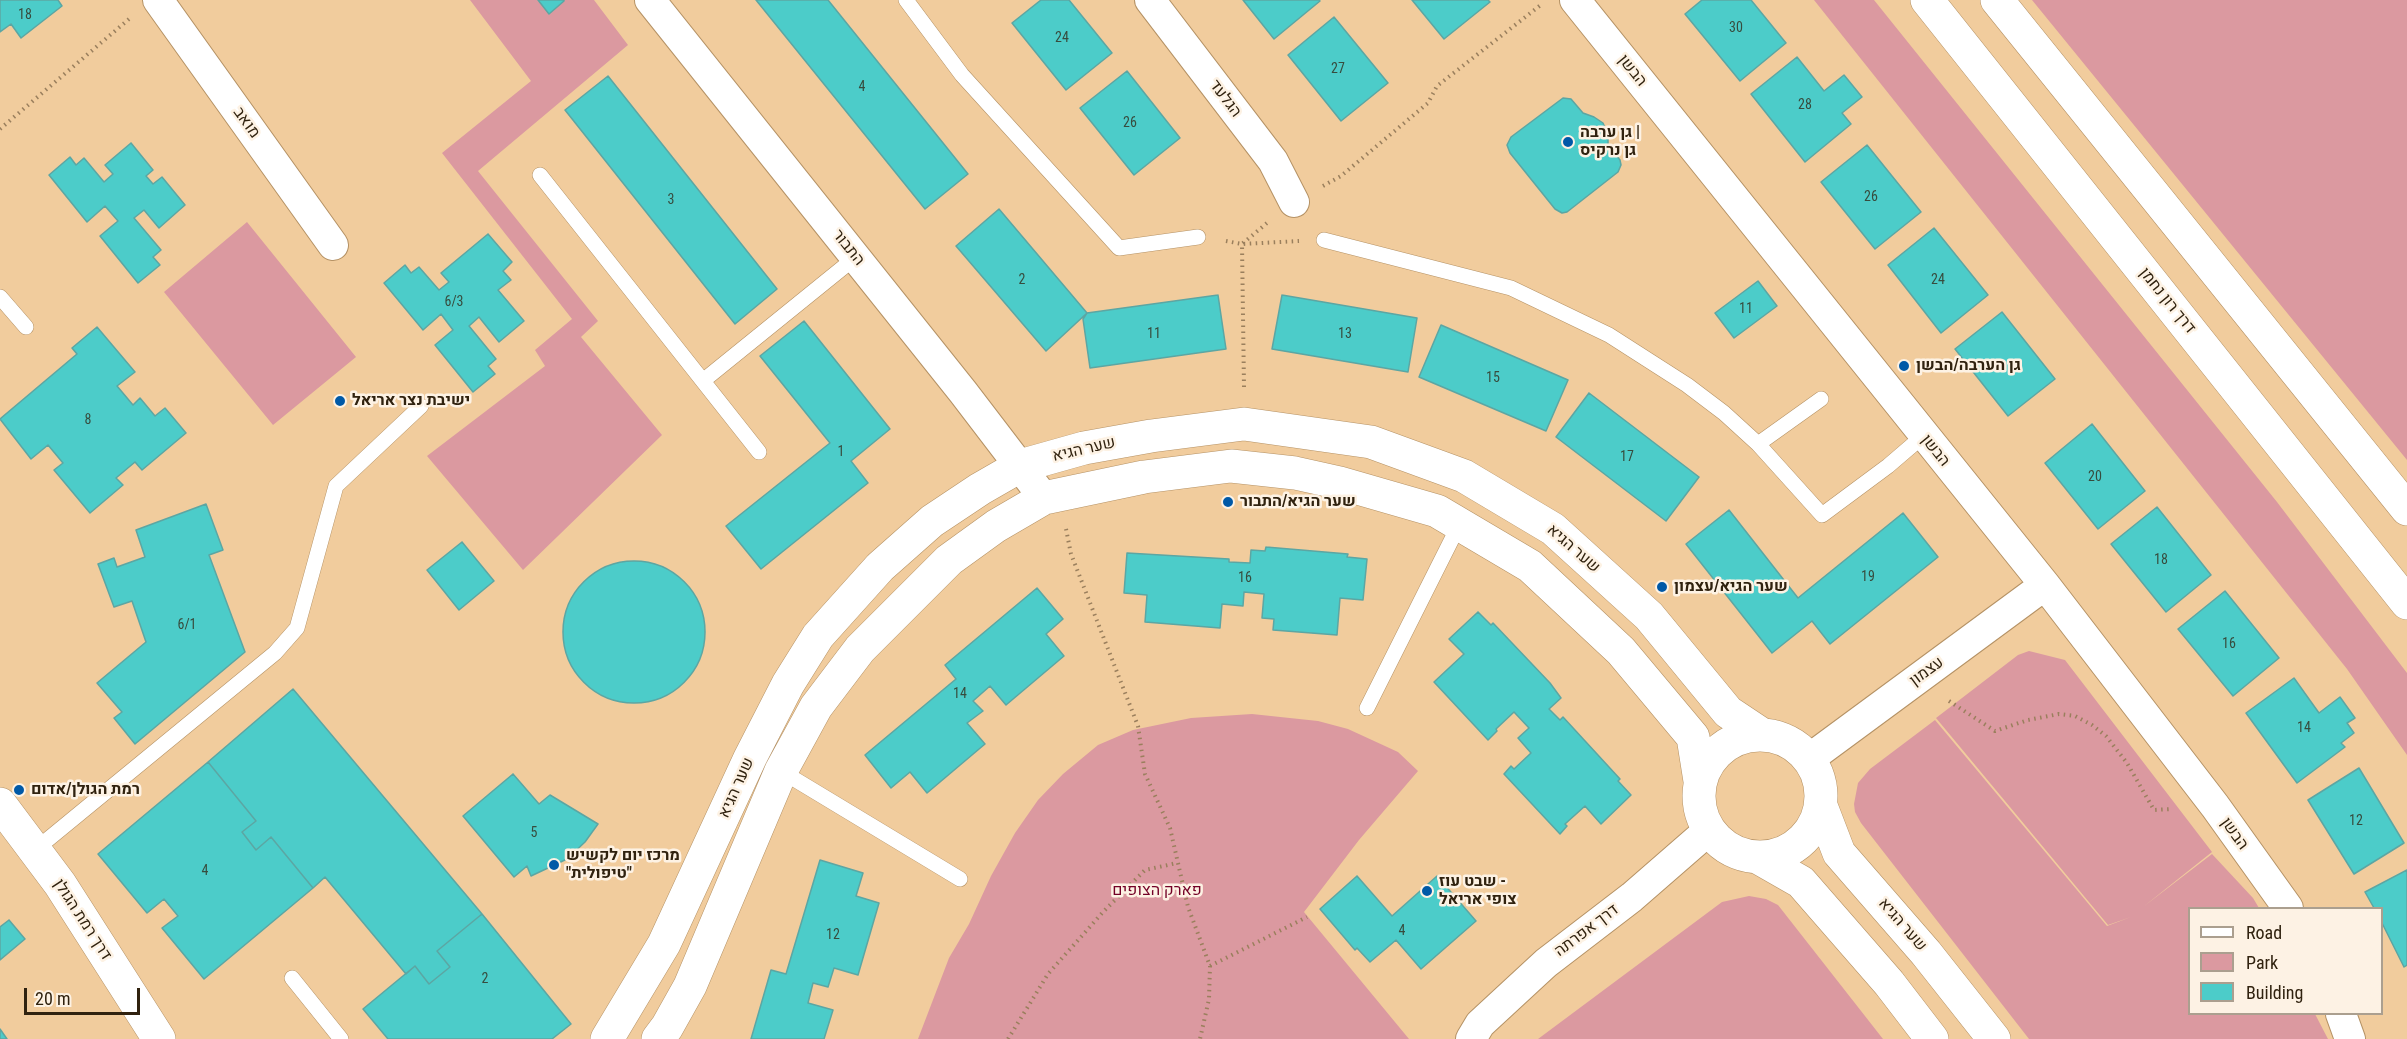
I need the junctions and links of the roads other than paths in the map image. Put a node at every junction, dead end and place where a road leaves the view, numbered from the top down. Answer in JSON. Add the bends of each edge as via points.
{"nodes":[{"id":1,"x":158,"y":0,"type":"edge"},
{"id":2,"x":650,"y":0,"type":"edge"},
{"id":3,"x":906,"y":0,"type":"edge"},
{"id":4,"x":1150,"y":0,"type":"edge"},
{"id":5,"x":1575,"y":0,"type":"edge"},
{"id":6,"x":1927,"y":0,"type":"edge"},
{"id":7,"x":1997,"y":0,"type":"edge"},
{"id":8,"x":540,"y":175,"type":"dead end"},
{"id":9,"x":1294,"y":202,"type":"road end"},
{"id":10,"x":1198,"y":237,"type":"road end"},
{"id":11,"x":1323,"y":240,"type":"road end"},
{"id":12,"x":333,"y":245,"type":"dead end"},
{"id":13,"x":856,"y":257,"type":"junction"},
{"id":14,"x":0,"y":297,"type":"edge"},
{"id":15,"x":26,"y":327,"type":"dead end"},
{"id":16,"x":704,"y":380,"type":"junction"},
{"id":17,"x":1821,"y":399,"type":"dead end"},
{"id":18,"x":421,"y":406,"type":"dead end"},
{"id":19,"x":1923,"y":436,"type":"junction"},
{"id":20,"x":1758,"y":444,"type":"junction"},
{"id":21,"x":759,"y":452,"type":"dead end"},
{"id":22,"x":1020,"y":466,"type":"junction"},
{"id":23,"x":1052,"y":497,"type":"junction"},
{"id":24,"x":2407,"y":509,"type":"edge"},
{"id":25,"x":1459,"y":525,"type":"junction"},
{"id":26,"x":2045,"y":585,"type":"junction"},
{"id":27,"x":2407,"y":603,"type":"edge"},
{"id":28,"x":1367,"y":708,"type":"dead end"},
{"id":29,"x":1761,"y":734,"type":"junction"},
{"id":30,"x":1809,"y":759,"type":"junction"},
{"id":31,"x":781,"y":771,"type":"junction"},
{"id":32,"x":1700,"y":781,"type":"junction"},
{"id":33,"x":0,"y":804,"type":"edge"},
{"id":34,"x":1821,"y":806,"type":"junction"},
{"id":35,"x":1709,"y":830,"type":"junction"},
{"id":36,"x":35,"y":850,"type":"junction"},
{"id":37,"x":1759,"y":858,"type":"junction"},
{"id":38,"x":960,"y":879,"type":"dead end"},
{"id":39,"x":2287,"y":907,"type":"edge"},
{"id":40,"x":292,"y":978,"type":"dead end"},
{"id":41,"x":2341,"y":1015,"type":"edge"},
{"id":42,"x":159,"y":1039,"type":"edge"},
{"id":43,"x":341,"y":1039,"type":"edge"},
{"id":44,"x":607,"y":1039,"type":"edge"},
{"id":45,"x":658,"y":1039,"type":"edge"},
{"id":46,"x":1471,"y":1039,"type":"edge"},
{"id":47,"x":1932,"y":1039,"type":"edge"},
{"id":48,"x":1994,"y":1039,"type":"edge"},
{"id":49,"x":2350,"y":1039,"type":"edge"}],
"edges":[{"from":1,"to":12,"type":"street","name":"מואב"},
{"from":2,"to":13,"type":"street","name":"התבור"},
{"from":3,"to":10,"type":"lane","via":[[962,75],[1119,248]]},
{"from":4,"to":9,"type":"street","name":"הגלעד","via":[[1273,161]]},
{"from":5,"to":19,"type":"street","name":"הבשן"},
{"from":6,"to":27,"type":"street","name":"דרך רון נחמן"},
{"from":7,"to":24,"type":"street"},
{"from":8,"to":16,"type":"lane"},
{"from":11,"to":20,"type":"lane","via":[[1511,288],[1609,335],[1687,385]]},
{"from":13,"to":16,"type":"lane"},
{"from":13,"to":22,"type":"street","name":"התבור"},
{"from":14,"to":15,"type":"lane"},
{"from":16,"to":21,"type":"lane"},
{"from":17,"to":20,"type":"lane"},
{"from":18,"to":36,"type":"lane","via":[[336,486],[297,627],[275,653]]},
{"from":19,"to":20,"type":"lane","via":[[1822,515]]},
{"from":19,"to":26,"type":"street","name":"הבשן"},
{"from":22,"to":23,"type":"street","name":"התבור"},
{"from":22,"to":29,"type":"street","name":"שער הגיא","via":[[1083,448],[1244,424],[1371,442],[1464,476],[1552,529],[1648,616],[1728,712]]},
{"from":22,"to":44,"type":"street","name":"שער הגיא","via":[[932,521],[880,567],[818,636],[750,758],[664,944]]},
{"from":23,"to":25,"type":"street","name":"שער הגיא","via":[[1144,477],[1231,466],[1340,483],[1437,512]]},
{"from":23,"to":31,"type":"street","name":"שער הגיא","via":[[996,526],[949,560],[860,649],[816,707]]},
{"from":25,"to":28,"type":"lane"},
{"from":25,"to":32,"type":"street","name":"שער הגיא","via":[[1530,566],[1621,651],[1693,737]]},
{"from":26,"to":30,"type":"street","name":"עצמון"},
{"from":26,"to":39,"type":"street","name":"הבשן","via":[[2215,806]]},
{"from":29,"to":30,"type":"street","via":[[1782,738]]},
{"from":29,"to":32,"type":"street","via":[[1743,736],[1724,745],[1709,761]]},
{"from":30,"to":34,"type":"street","via":[[1821,784]]},
{"from":31,"to":38,"type":"lane"},
{"from":31,"to":45,"type":"street","name":"שער הגיא","via":[[690,986]]},
{"from":32,"to":35,"type":"street","via":[[1699,802]]},
{"from":33,"to":36,"type":"street","name":"דרך רמת הגולן"},
{"from":34,"to":37,"type":"street","via":[[1814,826],[1801,843],[1780,855]]},
{"from":34,"to":48,"type":"street","name":"שער הגיא","via":[[1839,853]]},
{"from":35,"to":37,"type":"street","via":[[1738,854]]},
{"from":35,"to":46,"type":"street","name":"דרך אפרתה","via":[[1632,897],[1546,963],[1480,1024]]},
{"from":36,"to":42,"type":"street","name":"דרך רמת הגולן"},
{"from":37,"to":47,"type":"street","via":[[1801,882]]},
{"from":40,"to":43,"type":"lane"},
{"from":41,"to":49,"type":"street"}]}
